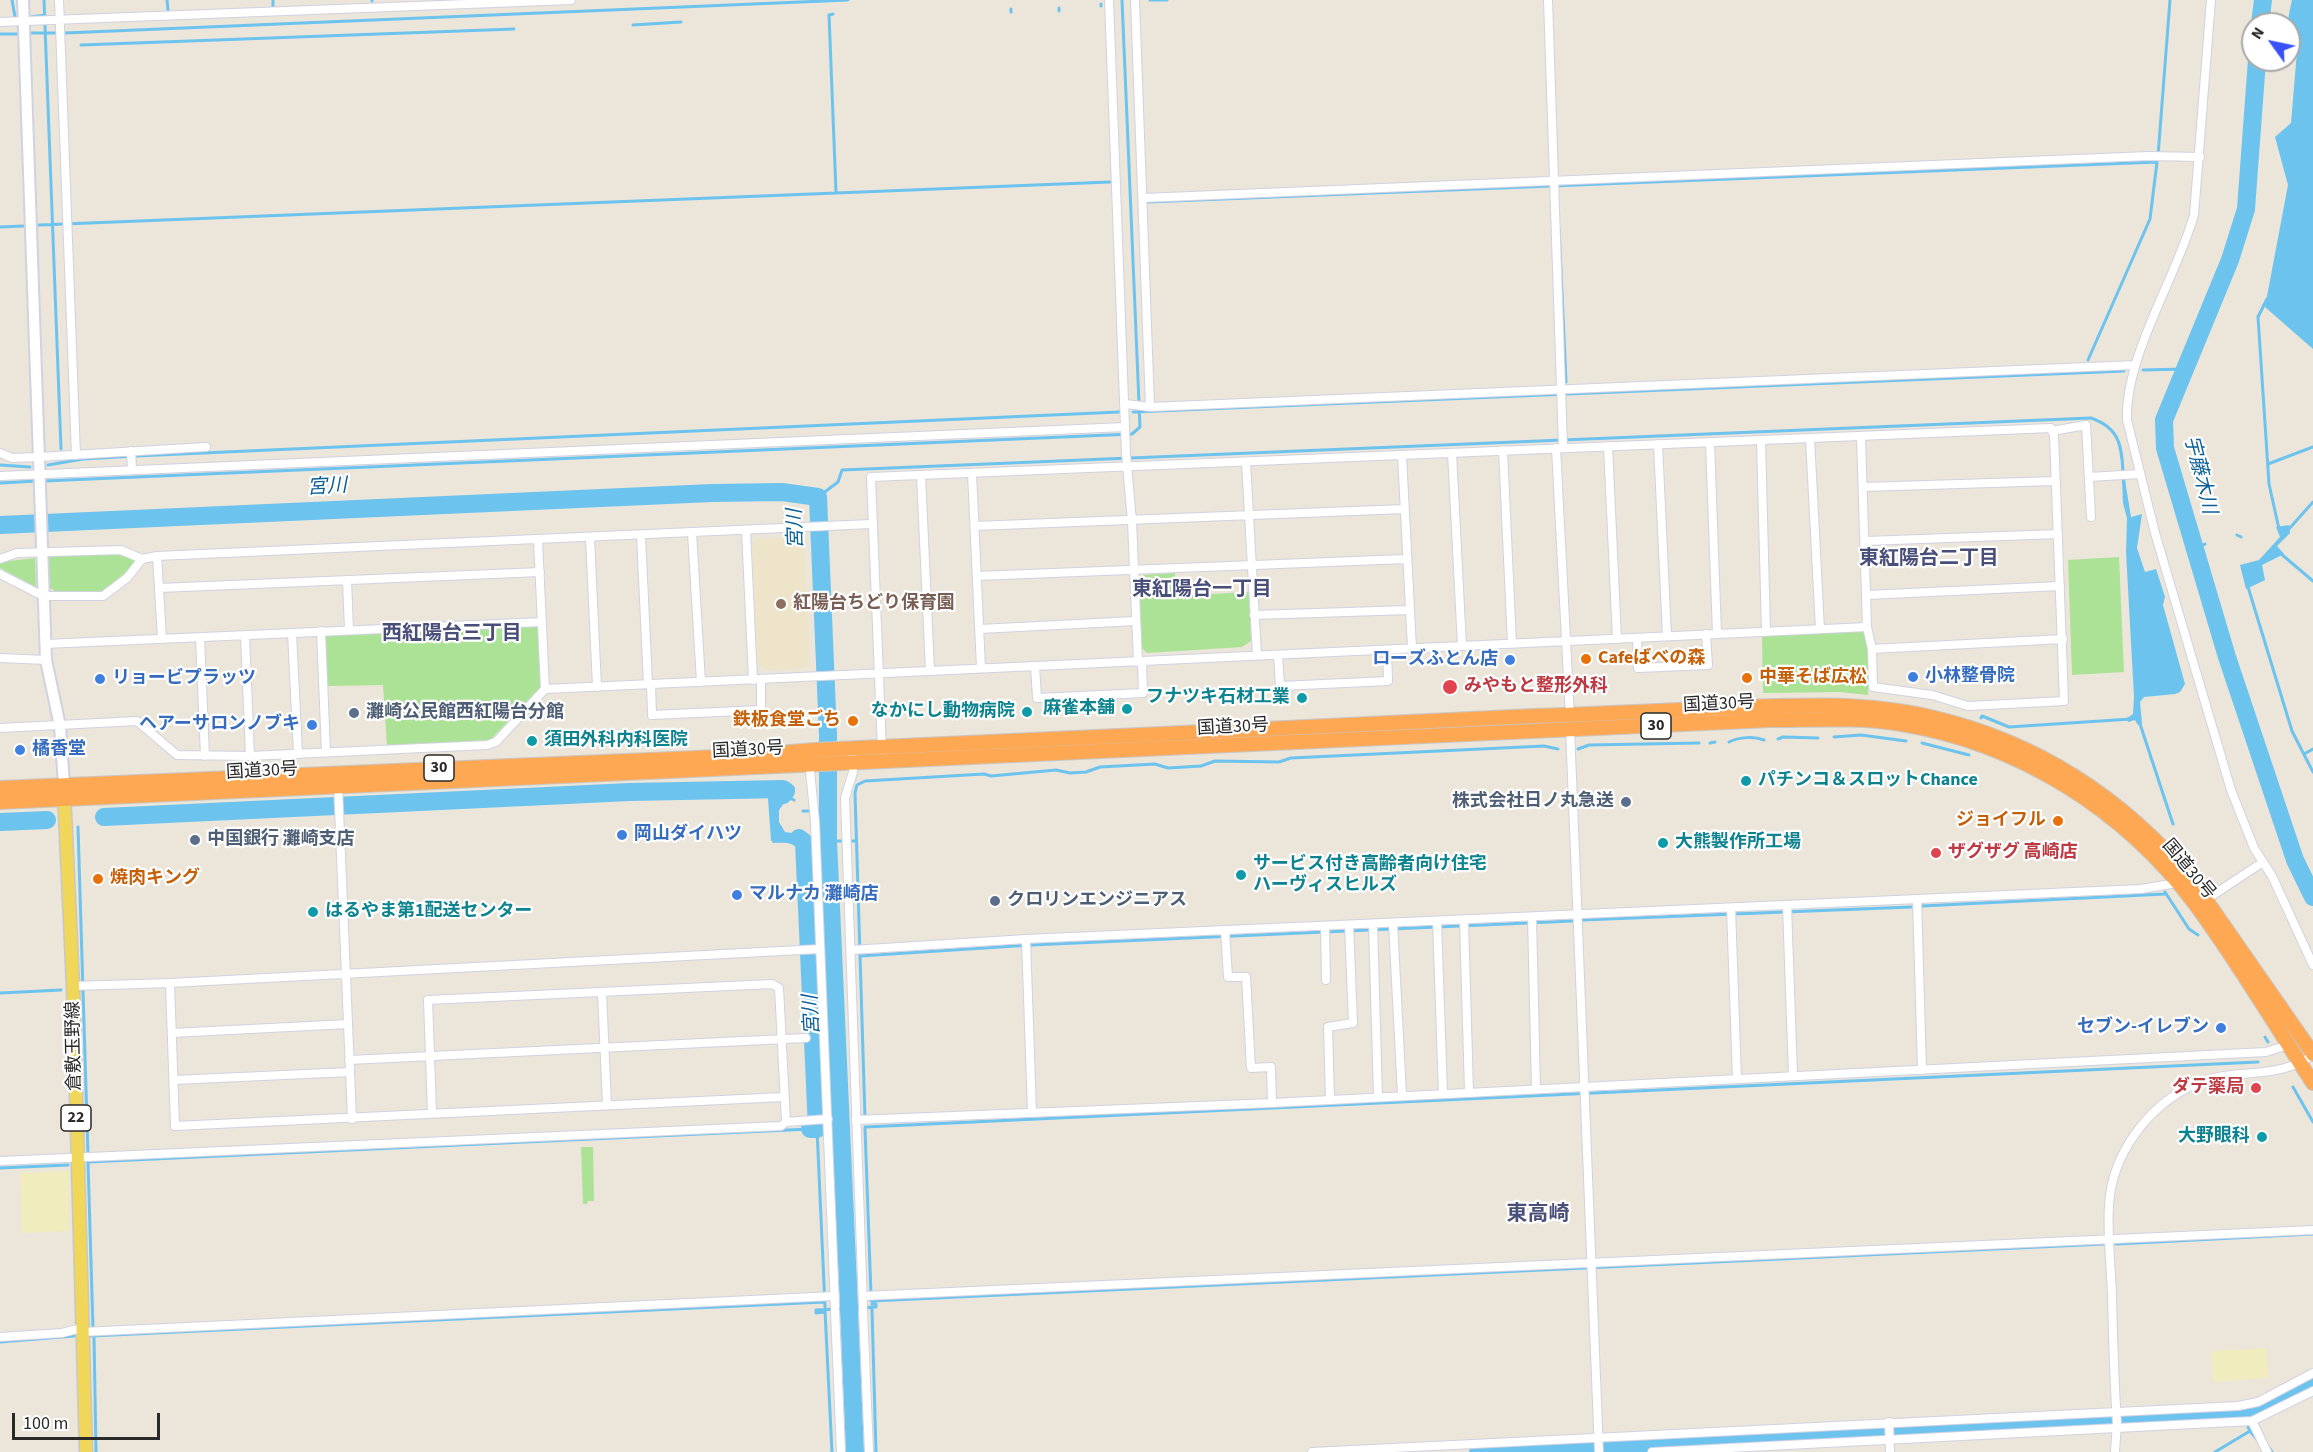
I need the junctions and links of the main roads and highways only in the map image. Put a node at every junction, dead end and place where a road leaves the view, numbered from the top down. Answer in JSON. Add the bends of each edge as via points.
{"nodes":[{"id":1,"x":64,"y":785,"type":"junction"},
{"id":2,"x":0,"y":788,"type":"edge"},
{"id":3,"x":65,"y":800,"type":"junction"},
{"id":4,"x":0,"y":802,"type":"edge"},
{"id":5,"x":2313,"y":1055,"type":"edge"},
{"id":6,"x":2313,"y":1083,"type":"edge"},
{"id":7,"x":86,"y":1452,"type":"edge"}],
"edges":[{"from":1,"to":2,"type":"highway","name":"国道30号","number":"30"},
{"from":1,"to":3,"type":"main road","name":"倉敷玉野線","number":"22"},
{"from":1,"to":5,"type":"highway","name":"国道30号","number":"30","via":[[1822,705],[1905,712],[1966,726],[2040,755],[2098,791],[2148,832],[2207,899]]},
{"from":3,"to":4,"type":"highway","name":"国道30号","number":"30"},
{"from":3,"to":6,"type":"highway","name":"国道30号","number":"30","via":[[1770,720],[1901,724],[1962,738],[2040,771],[2090,801],[2138,840],[2196,905]]},
{"from":3,"to":7,"type":"main road","name":"倉敷玉野線","number":"22","via":[[79,986],[88,1331]]}]}
